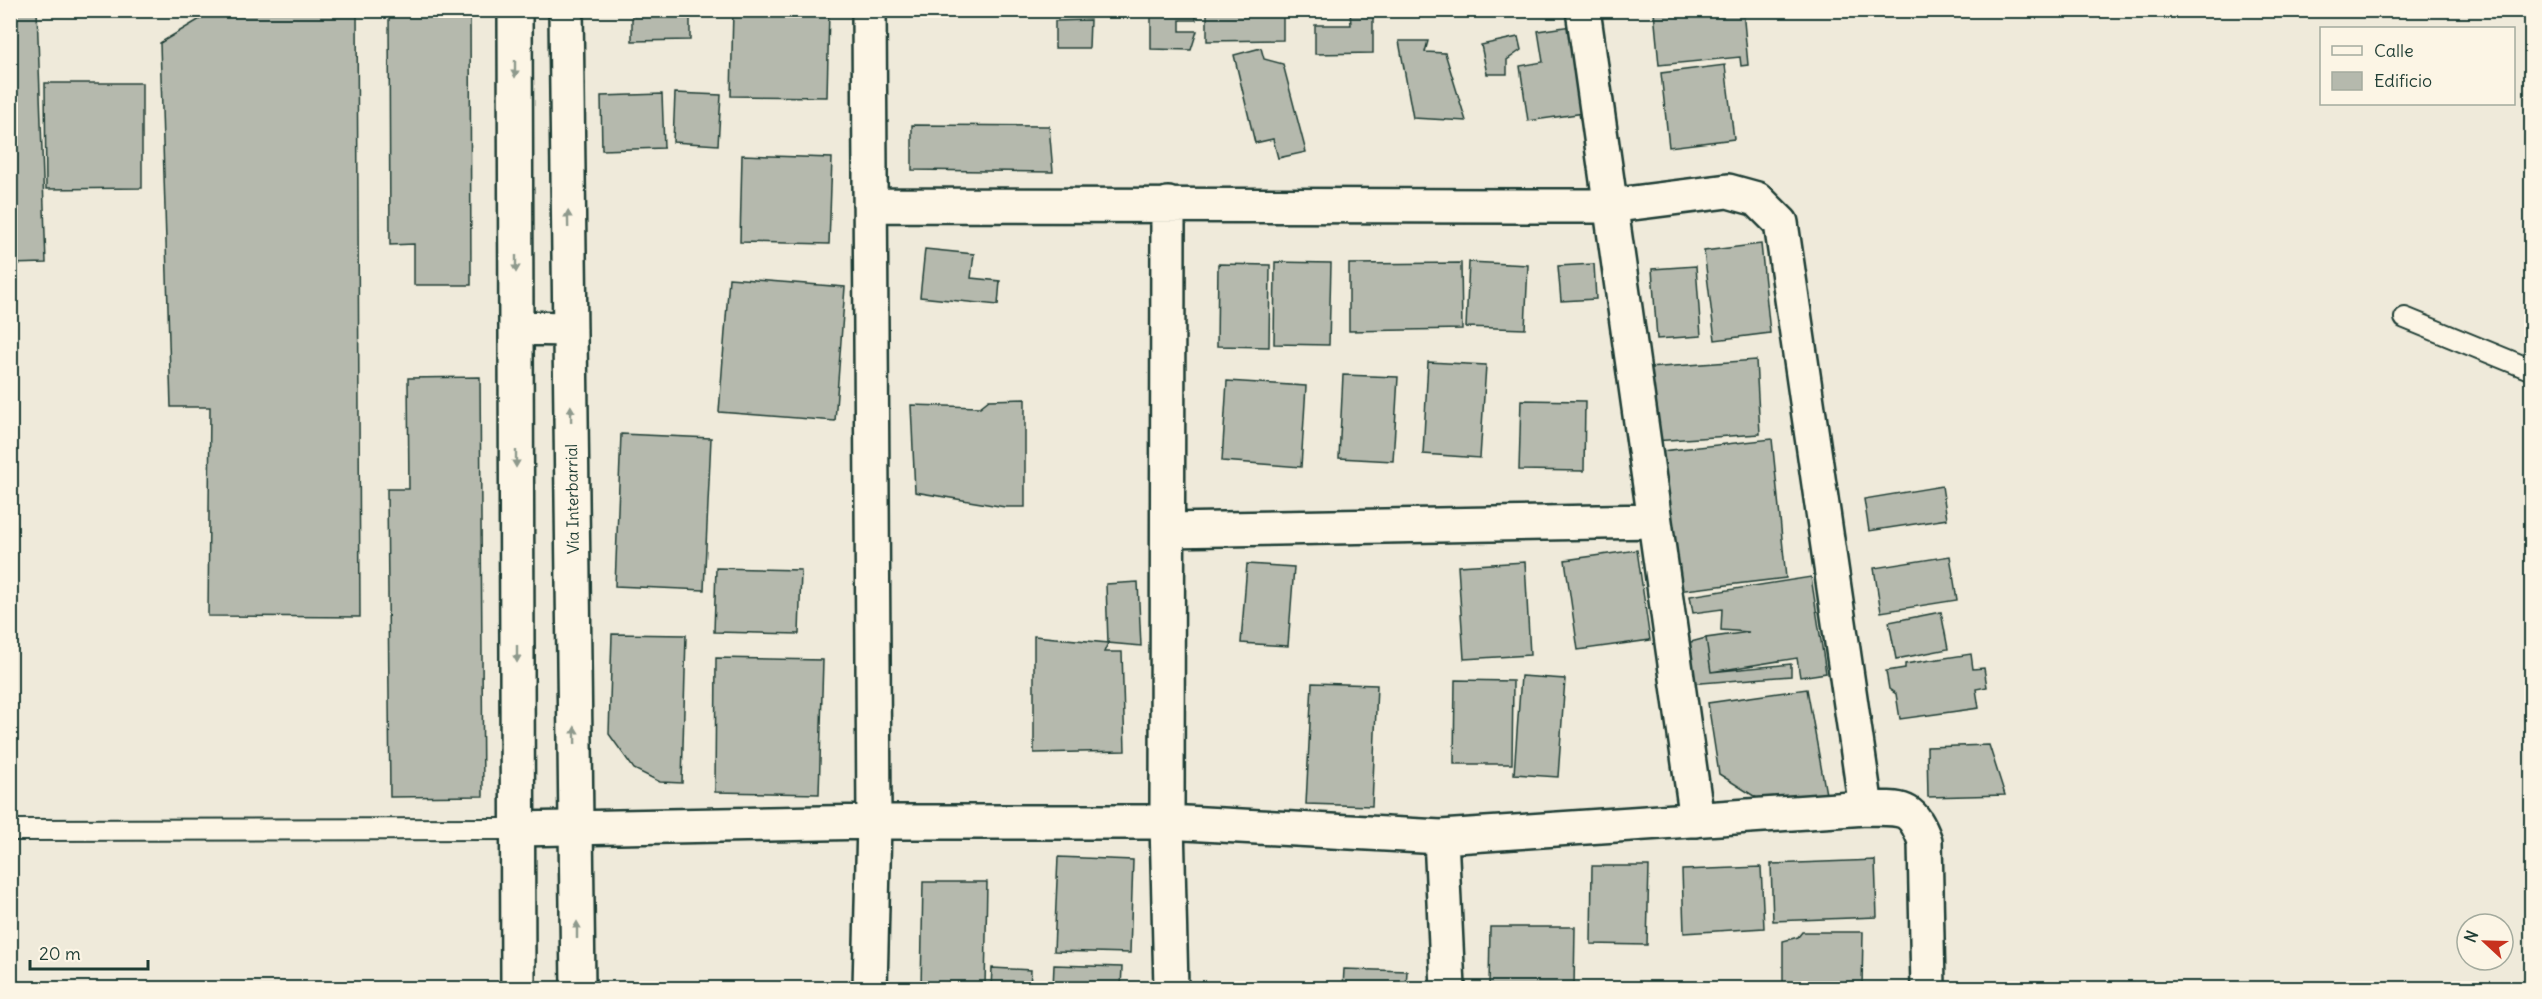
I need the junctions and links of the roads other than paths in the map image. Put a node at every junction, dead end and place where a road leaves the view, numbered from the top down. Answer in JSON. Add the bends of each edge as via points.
{"nodes":[{"id":1,"x":515,"y":10,"type":"edge"},
{"id":2,"x":566,"y":10,"type":"edge"},
{"id":3,"x":869,"y":10,"type":"edge"},
{"id":4,"x":1583,"y":10,"type":"edge"},
{"id":5,"x":1168,"y":204,"type":"junction"},
{"id":6,"x":870,"y":206,"type":"junction"},
{"id":7,"x":1609,"y":206,"type":"junction"},
{"id":8,"x":2405,"y":318,"type":"dead end"},
{"id":9,"x":516,"y":328,"type":"junction"},
{"id":10,"x":570,"y":329,"type":"junction"},
{"id":11,"x":2532,"y":370,"type":"edge"},
{"id":12,"x":1653,"y":521,"type":"junction"},
{"id":13,"x":1168,"y":530,"type":"junction"},
{"id":14,"x":1866,"y":808,"type":"junction"},
{"id":15,"x":1697,"y":820,"type":"junction"},
{"id":16,"x":874,"y":822,"type":"junction"},
{"id":17,"x":1167,"y":822,"type":"junction"},
{"id":18,"x":576,"y":828,"type":"junction"},
{"id":19,"x":517,"y":829,"type":"junction"},
{"id":20,"x":10,"y":830,"type":"edge"},
{"id":21,"x":1441,"y":837,"type":"junction"},
{"id":22,"x":518,"y":988,"type":"edge"},
{"id":23,"x":578,"y":988,"type":"edge"},
{"id":24,"x":870,"y":988,"type":"edge"},
{"id":25,"x":1171,"y":988,"type":"edge"},
{"id":26,"x":1448,"y":988,"type":"edge"},
{"id":27,"x":1928,"y":988,"type":"edge"}],
"edges":[{"from":1,"to":9,"type":"street","one_way":true},
{"from":10,"to":2,"type":"street","name":"Vía Interbarrial","one_way":true},
{"from":3,"to":6,"type":"street"},
{"from":4,"to":7,"type":"street"},
{"from":5,"to":6,"type":"street"},
{"from":5,"to":7,"type":"street"},
{"from":5,"to":13,"type":"street"},
{"from":6,"to":16,"type":"street"},
{"from":7,"to":12,"type":"street"},
{"from":7,"to":14,"type":"street","via":[[1728,191],[1757,199],[1782,223]]},
{"from":8,"to":11,"type":"lane"},
{"from":9,"to":10,"type":"street"},
{"from":9,"to":19,"type":"street","one_way":true},
{"from":18,"to":10,"type":"street","name":"Vía Interbarrial","one_way":true},
{"from":12,"to":13,"type":"street"},
{"from":12,"to":15,"type":"street"},
{"from":13,"to":17,"type":"street"},
{"from":14,"to":15,"type":"street"},
{"from":14,"to":27,"type":"street","via":[[1904,809],[1917,820],[1925,841]]},
{"from":15,"to":21,"type":"street"},
{"from":16,"to":17,"type":"street"},
{"from":16,"to":18,"type":"street"},
{"from":16,"to":24,"type":"street"},
{"from":17,"to":21,"type":"street"},
{"from":17,"to":25,"type":"street"},
{"from":18,"to":19,"type":"street"},
{"from":23,"to":18,"type":"street","name":"Vía Interbarrial","one_way":true},
{"from":19,"to":20,"type":"lane"},
{"from":19,"to":22,"type":"street"},
{"from":21,"to":26,"type":"street"}]}
